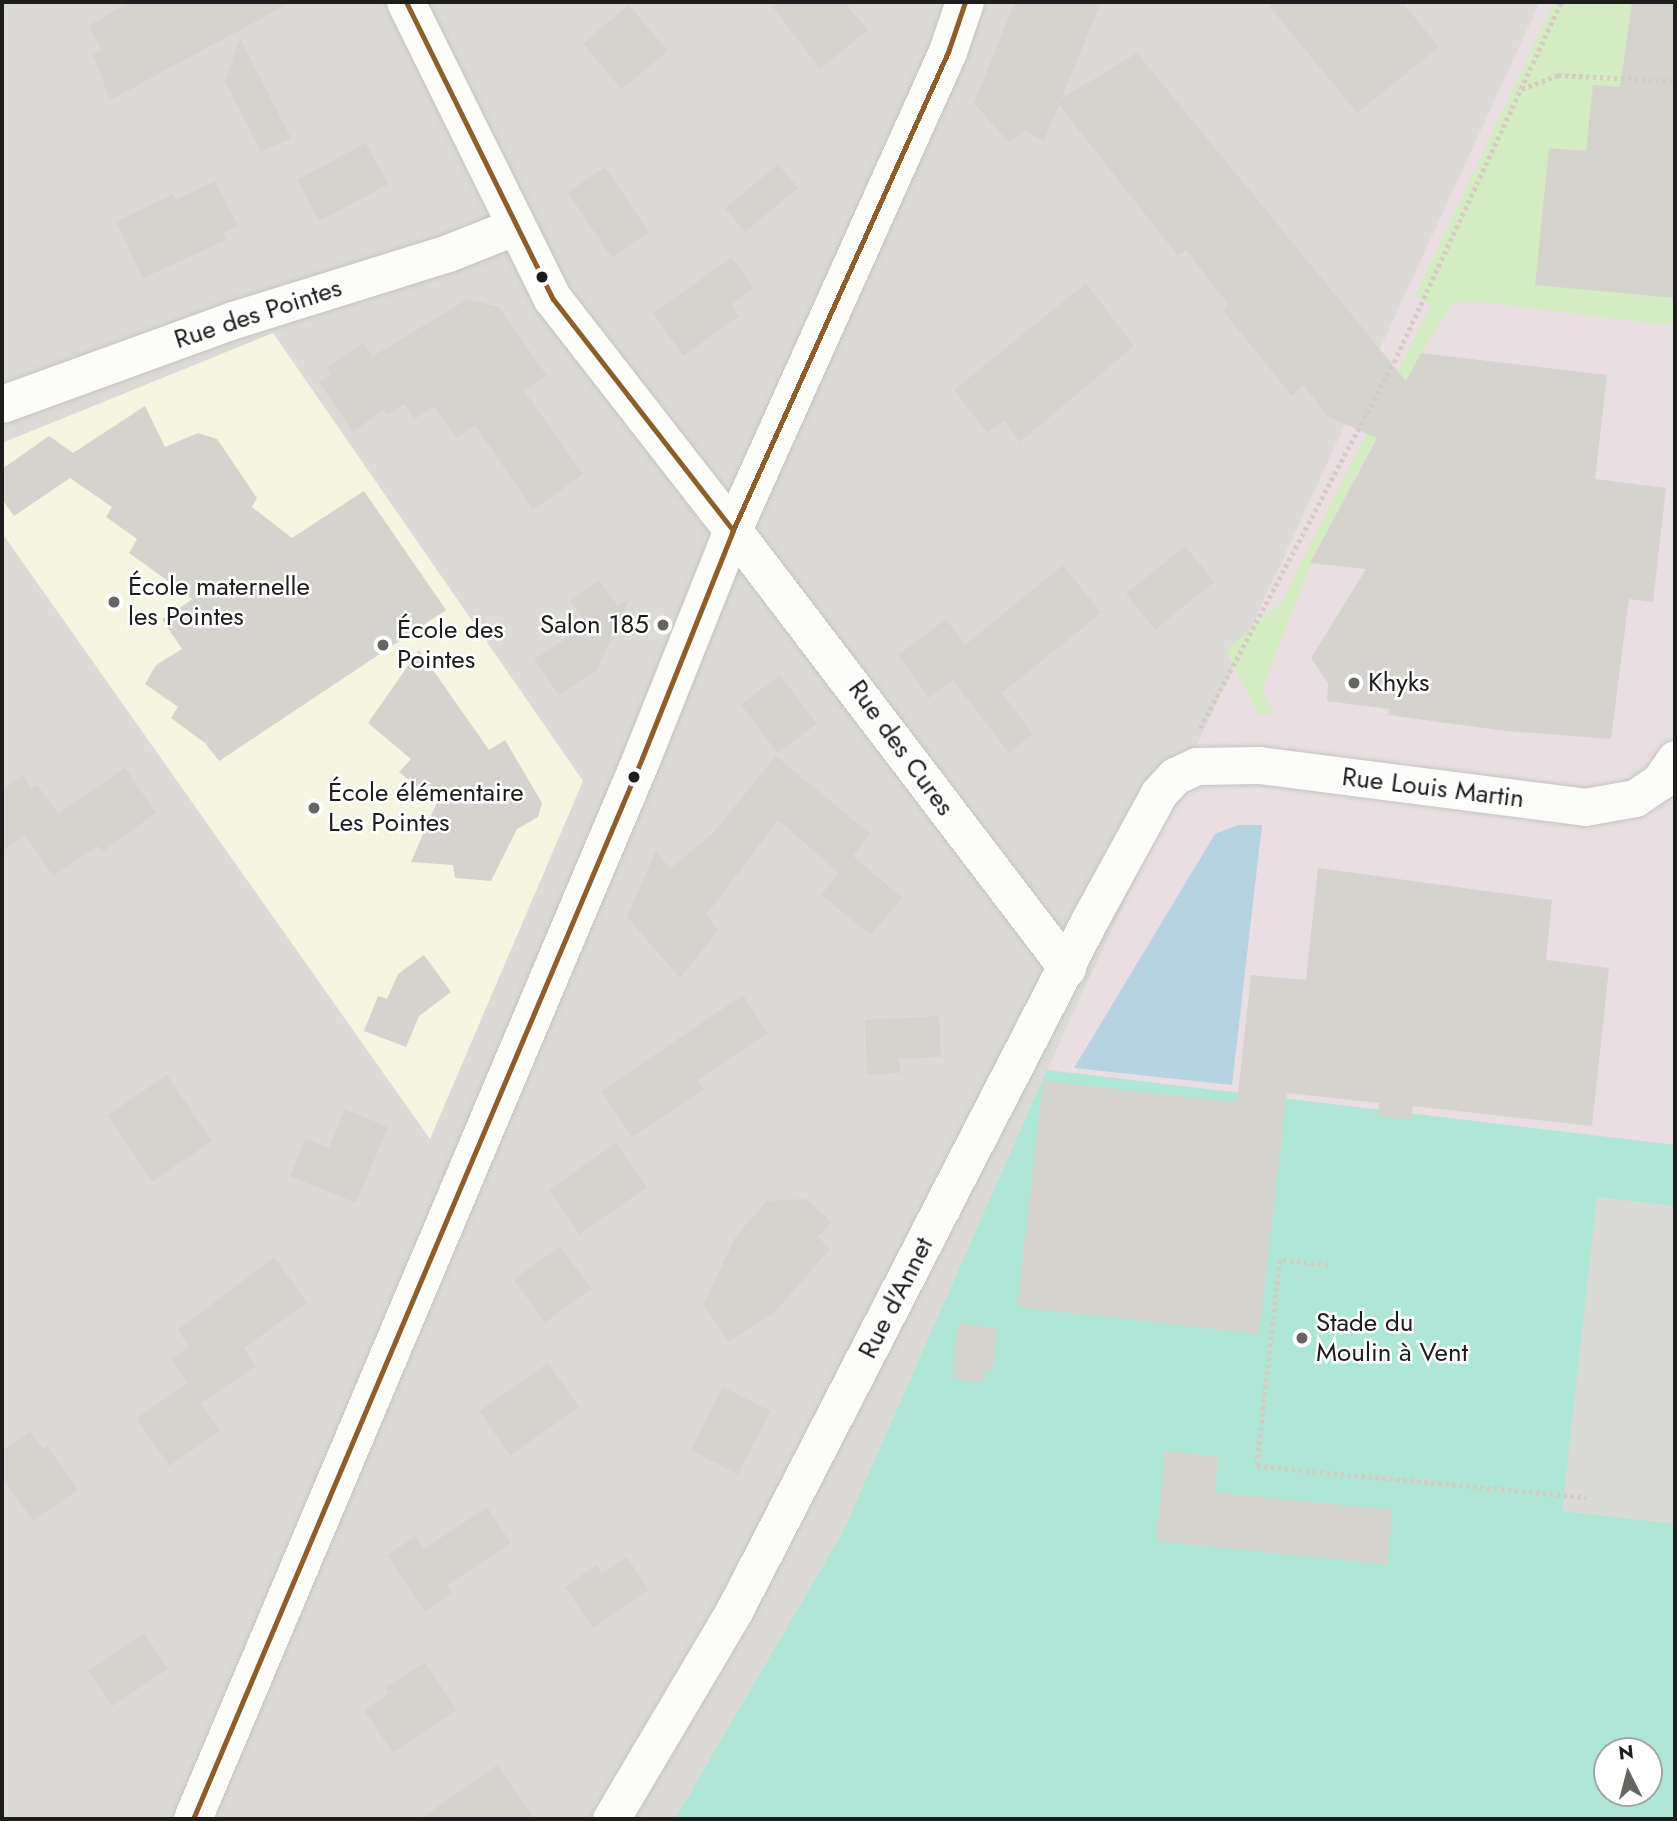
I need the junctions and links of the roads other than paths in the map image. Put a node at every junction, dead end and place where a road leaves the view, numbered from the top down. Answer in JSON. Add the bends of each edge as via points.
{"nodes":[{"id":1,"x":406,"y":2,"type":"edge"},
{"id":2,"x":965,"y":2,"type":"edge"},
{"id":3,"x":516,"y":226,"type":"junction"},
{"id":4,"x":2,"y":404,"type":"edge"},
{"id":5,"x":733,"y":530,"type":"junction"},
{"id":6,"x":1675,"y":759,"type":"edge"},
{"id":7,"x":1175,"y":776,"type":"joint"},
{"id":8,"x":1067,"y":968,"type":"junction"},
{"id":9,"x":193,"y":1819,"type":"edge"},
{"id":10,"x":611,"y":1819,"type":"edge"}],
"edges":[{"from":1,"to":3,"type":"street"},
{"from":2,"to":5,"type":"street","via":[[948,52]]},
{"from":3,"to":4,"type":"street","name":"Rue des Pointes","via":[[447,253],[230,321]]},
{"from":3,"to":5,"type":"street","via":[[553,299]]},
{"from":5,"to":8,"type":"street","name":"Rue des Cures"},
{"from":5,"to":9,"type":"street","via":[[642,758]]},
{"from":6,"to":7,"type":"street","name":"Rue Louis Martin","via":[[1660,782],[1635,798],[1585,807],[1259,765],[1196,766]]},
{"from":7,"to":8,"type":"street","name":"Rue d'Annet","via":[[1159,793]]},
{"from":8,"to":10,"type":"street","name":"Rue d'Annet","via":[[734,1611]]}]}
